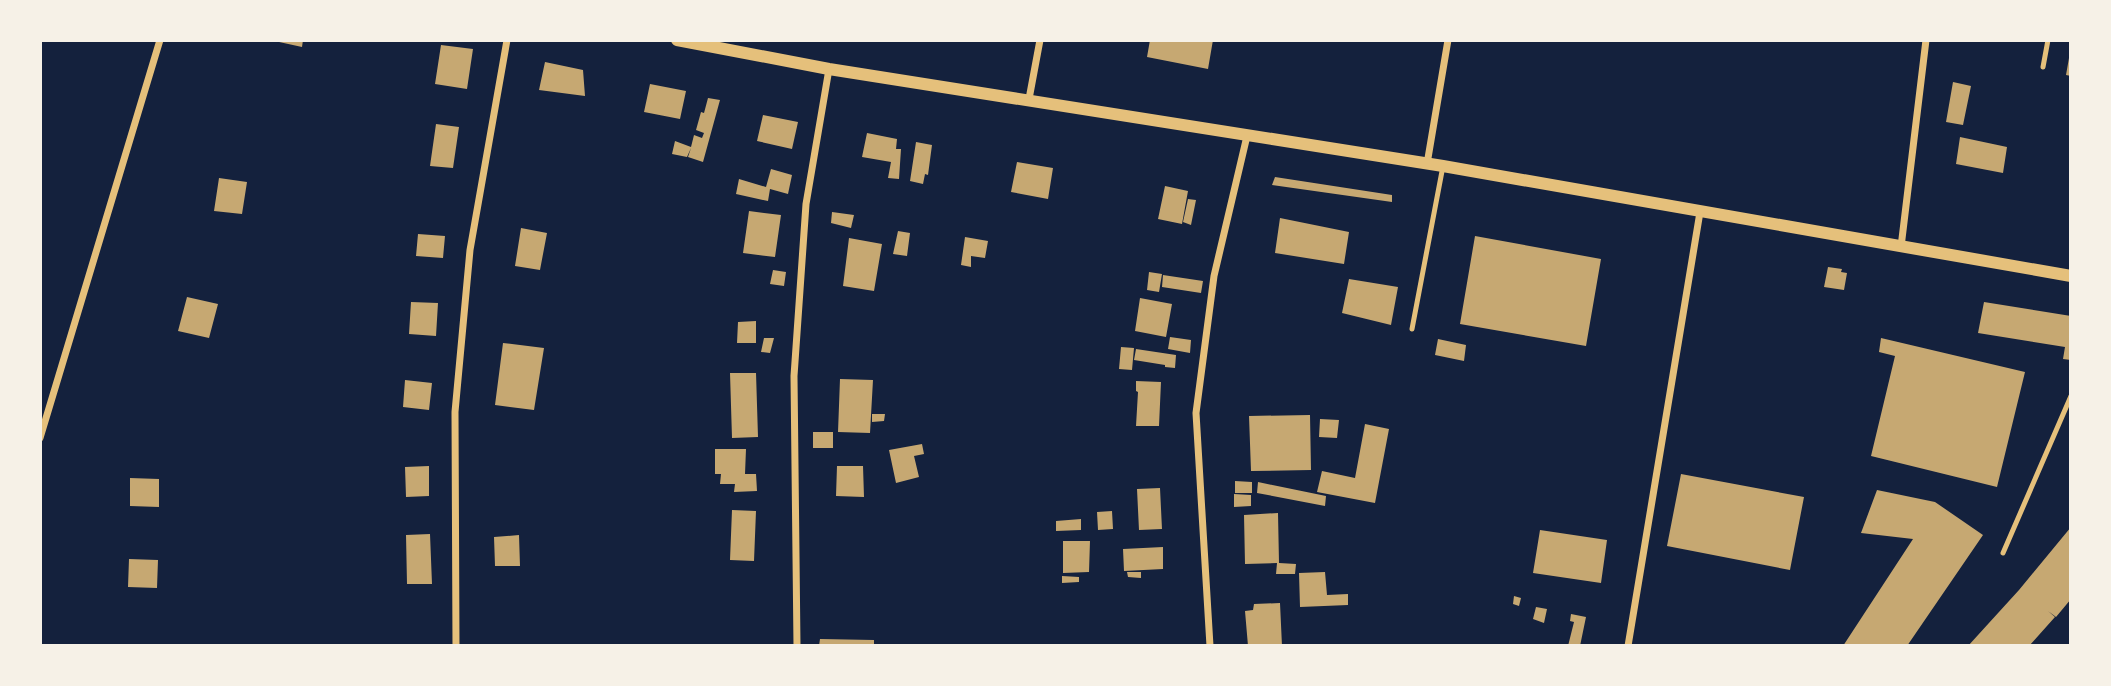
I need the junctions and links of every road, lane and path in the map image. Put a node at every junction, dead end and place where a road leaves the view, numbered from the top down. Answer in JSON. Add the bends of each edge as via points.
{"nodes":[{"id":1,"x":160,"y":40,"type":"edge"},
{"id":2,"x":507,"y":40,"type":"edge"},
{"id":3,"x":677,"y":40,"type":"edge"},
{"id":4,"x":1040,"y":40,"type":"edge"},
{"id":5,"x":1448,"y":40,"type":"edge"},
{"id":6,"x":1926,"y":40,"type":"edge"},
{"id":7,"x":2048,"y":40,"type":"edge"},
{"id":8,"x":2043,"y":67,"type":"dead end"},
{"id":9,"x":829,"y":69,"type":"junction"},
{"id":10,"x":1029,"y":99,"type":"junction"},
{"id":11,"x":1247,"y":136,"type":"junction"},
{"id":12,"x":1427,"y":164,"type":"junction"},
{"id":13,"x":1443,"y":166,"type":"junction"},
{"id":14,"x":1699,"y":212,"type":"junction"},
{"id":15,"x":1901,"y":247,"type":"junction"},
{"id":16,"x":2071,"y":276,"type":"edge"},
{"id":17,"x":1412,"y":329,"type":"dead end"},
{"id":18,"x":2071,"y":396,"type":"edge"},
{"id":19,"x":40,"y":438,"type":"edge"},
{"id":20,"x":2003,"y":553,"type":"dead end"},
{"id":21,"x":456,"y":646,"type":"edge"},
{"id":22,"x":797,"y":646,"type":"edge"},
{"id":23,"x":1210,"y":646,"type":"edge"},
{"id":24,"x":1628,"y":646,"type":"edge"}],
"edges":[{"from":1,"to":19,"type":"street"},
{"from":2,"to":21,"type":"street","via":[[470,250],[456,412]]},
{"from":3,"to":9,"type":"street"},
{"from":4,"to":10,"type":"street"},
{"from":5,"to":12,"type":"street"},
{"from":6,"to":15,"type":"street"},
{"from":7,"to":8,"type":"lane"},
{"from":9,"to":10,"type":"street"},
{"from":9,"to":22,"type":"street","via":[[806,204],[794,376]]},
{"from":10,"to":11,"type":"street"},
{"from":11,"to":12,"type":"street"},
{"from":11,"to":23,"type":"street","via":[[1214,276],[1196,413]]},
{"from":12,"to":13,"type":"street"},
{"from":13,"to":14,"type":"street"},
{"from":13,"to":17,"type":"lane"},
{"from":14,"to":15,"type":"street"},
{"from":14,"to":24,"type":"street"},
{"from":15,"to":16,"type":"street"},
{"from":18,"to":20,"type":"lane"}]}
